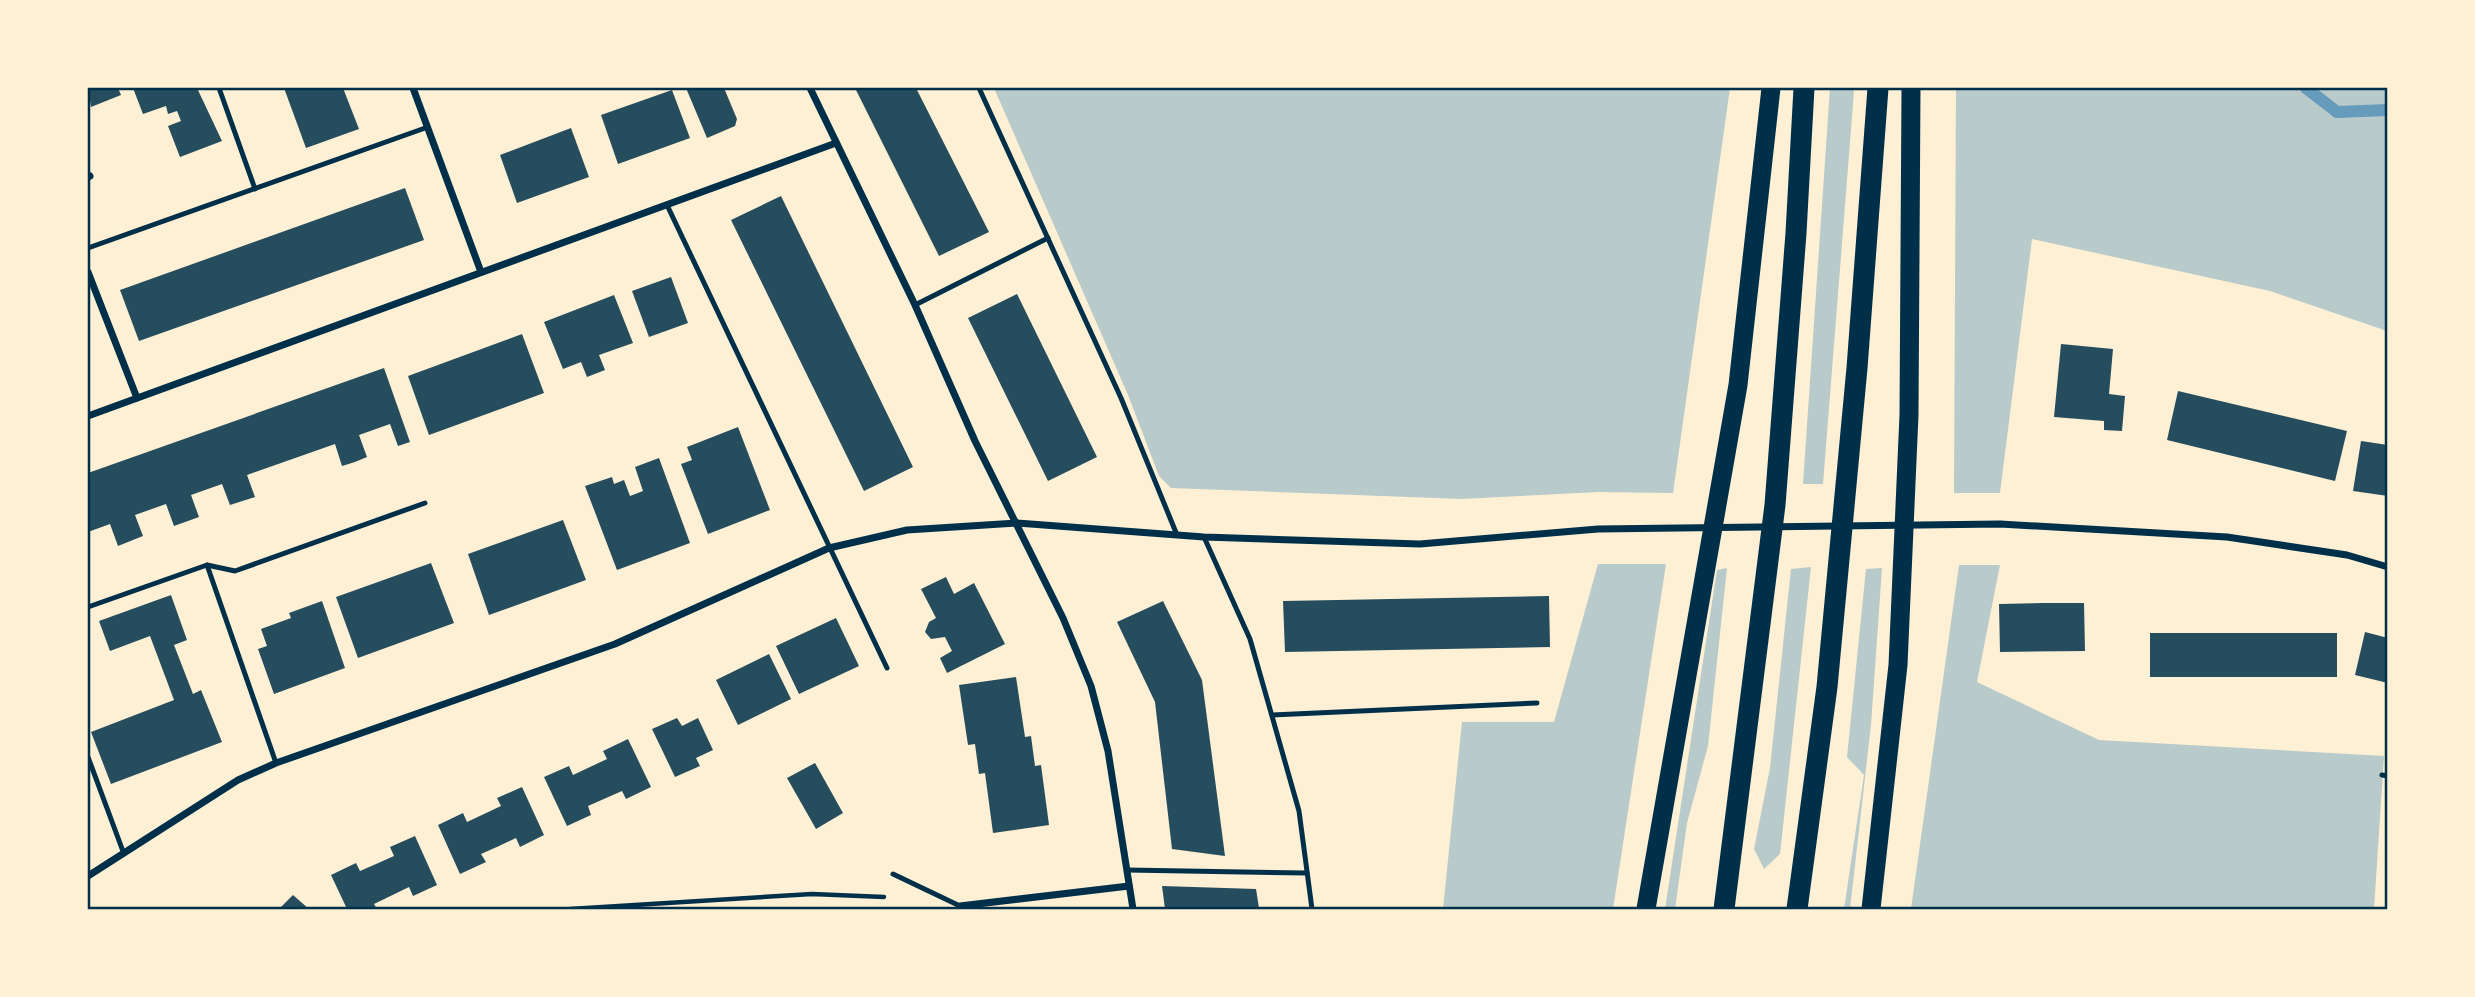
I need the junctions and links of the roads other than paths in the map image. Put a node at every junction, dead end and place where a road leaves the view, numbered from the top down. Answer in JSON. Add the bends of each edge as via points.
{"nodes":[{"id":1,"x":219,"y":88,"type":"edge"},
{"id":2,"x":413,"y":88,"type":"edge"},
{"id":3,"x":810,"y":88,"type":"edge"},
{"id":4,"x":979,"y":88,"type":"edge"},
{"id":5,"x":1771,"y":88,"type":"edge"},
{"id":6,"x":1804,"y":88,"type":"edge"},
{"id":7,"x":1878,"y":88,"type":"edge"},
{"id":8,"x":1911,"y":88,"type":"edge"},
{"id":9,"x":428,"y":127,"type":"junction"},
{"id":10,"x":836,"y":142,"type":"junction"},
{"id":11,"x":255,"y":189,"type":"junction"},
{"id":12,"x":667,"y":205,"type":"junction"},
{"id":13,"x":1048,"y":238,"type":"junction"},
{"id":14,"x":88,"y":248,"type":"edge"},
{"id":15,"x":88,"y":272,"type":"edge"},
{"id":16,"x":481,"y":272,"type":"junction"},
{"id":17,"x":915,"y":305,"type":"junction"},
{"id":18,"x":137,"y":398,"type":"junction"},
{"id":19,"x":88,"y":416,"type":"edge"},
{"id":20,"x":425,"y":503,"type":"dead end"},
{"id":21,"x":1017,"y":523,"type":"junction"},
{"id":22,"x":1177,"y":535,"type":"junction"},
{"id":23,"x":1204,"y":537,"type":"junction"},
{"id":24,"x":829,"y":548,"type":"junction"},
{"id":25,"x":207,"y":565,"type":"junction"},
{"id":26,"x":2388,"y":567,"type":"edge"},
{"id":27,"x":88,"y":607,"type":"edge"},
{"id":28,"x":887,"y":667,"type":"dead end"},
{"id":29,"x":1537,"y":703,"type":"dead end"},
{"id":30,"x":1272,"y":715,"type":"junction"},
{"id":31,"x":88,"y":757,"type":"edge"},
{"id":32,"x":276,"y":763,"type":"junction"},
{"id":33,"x":124,"y":854,"type":"junction"},
{"id":34,"x":1127,"y":870,"type":"junction"},
{"id":35,"x":1307,"y":873,"type":"junction"},
{"id":36,"x":893,"y":874,"type":"dead end"},
{"id":37,"x":88,"y":876,"type":"edge"},
{"id":38,"x":1129,"y":886,"type":"junction"},
{"id":39,"x":960,"y":908,"type":"edge"},
{"id":40,"x":1133,"y":909,"type":"edge"},
{"id":41,"x":1312,"y":909,"type":"edge"},
{"id":42,"x":1646,"y":909,"type":"edge"},
{"id":43,"x":1724,"y":909,"type":"edge"},
{"id":44,"x":1797,"y":909,"type":"edge"},
{"id":45,"x":1871,"y":909,"type":"edge"}],
"edges":[{"from":1,"to":11,"type":"lane"},
{"from":2,"to":9,"type":"street"},
{"from":3,"to":10,"type":"street"},
{"from":4,"to":13,"type":"lane"},
{"from":5,"to":42,"type":"highway","via":[[1738,385]]},
{"from":6,"to":43,"type":"highway","via":[[1774,505]]},
{"from":7,"to":44,"type":"highway","via":[[1828,673]]},
{"from":8,"to":45,"type":"highway","via":[[1909,415],[1899,637]]},
{"from":9,"to":11,"type":"lane"},
{"from":9,"to":16,"type":"street"},
{"from":10,"to":12,"type":"street"},
{"from":10,"to":17,"type":"street"},
{"from":11,"to":14,"type":"lane"},
{"from":12,"to":16,"type":"street"},
{"from":12,"to":24,"type":"lane"},
{"from":13,"to":17,"type":"lane"},
{"from":13,"to":22,"type":"lane"},
{"from":15,"to":18,"type":"street"},
{"from":16,"to":18,"type":"street"},
{"from":17,"to":21,"type":"street"},
{"from":18,"to":19,"type":"street"},
{"from":20,"to":25,"type":"lane","via":[[235,571]]},
{"from":21,"to":22,"type":"street"},
{"from":21,"to":24,"type":"street","via":[[907,530]]},
{"from":21,"to":34,"type":"street","via":[[1091,686],[1108,751]]},
{"from":22,"to":23,"type":"street"},
{"from":23,"to":26,"type":"street","via":[[1420,544],[1598,529],[2000,524],[2227,537],[2347,555]]},
{"from":23,"to":30,"type":"lane","via":[[1250,639]]},
{"from":24,"to":28,"type":"lane"},
{"from":24,"to":32,"type":"street","via":[[615,644]]},
{"from":25,"to":27,"type":"lane"},
{"from":25,"to":32,"type":"lane"},
{"from":29,"to":30,"type":"lane"},
{"from":30,"to":35,"type":"lane","via":[[1299,811]]},
{"from":31,"to":33,"type":"lane"},
{"from":32,"to":33,"type":"street","via":[[238,780]]},
{"from":33,"to":37,"type":"street"},
{"from":34,"to":35,"type":"lane"},
{"from":34,"to":38,"type":"street"},
{"from":35,"to":41,"type":"lane"},
{"from":36,"to":39,"type":"lane"},
{"from":38,"to":39,"type":"street"},
{"from":38,"to":40,"type":"street"}]}
